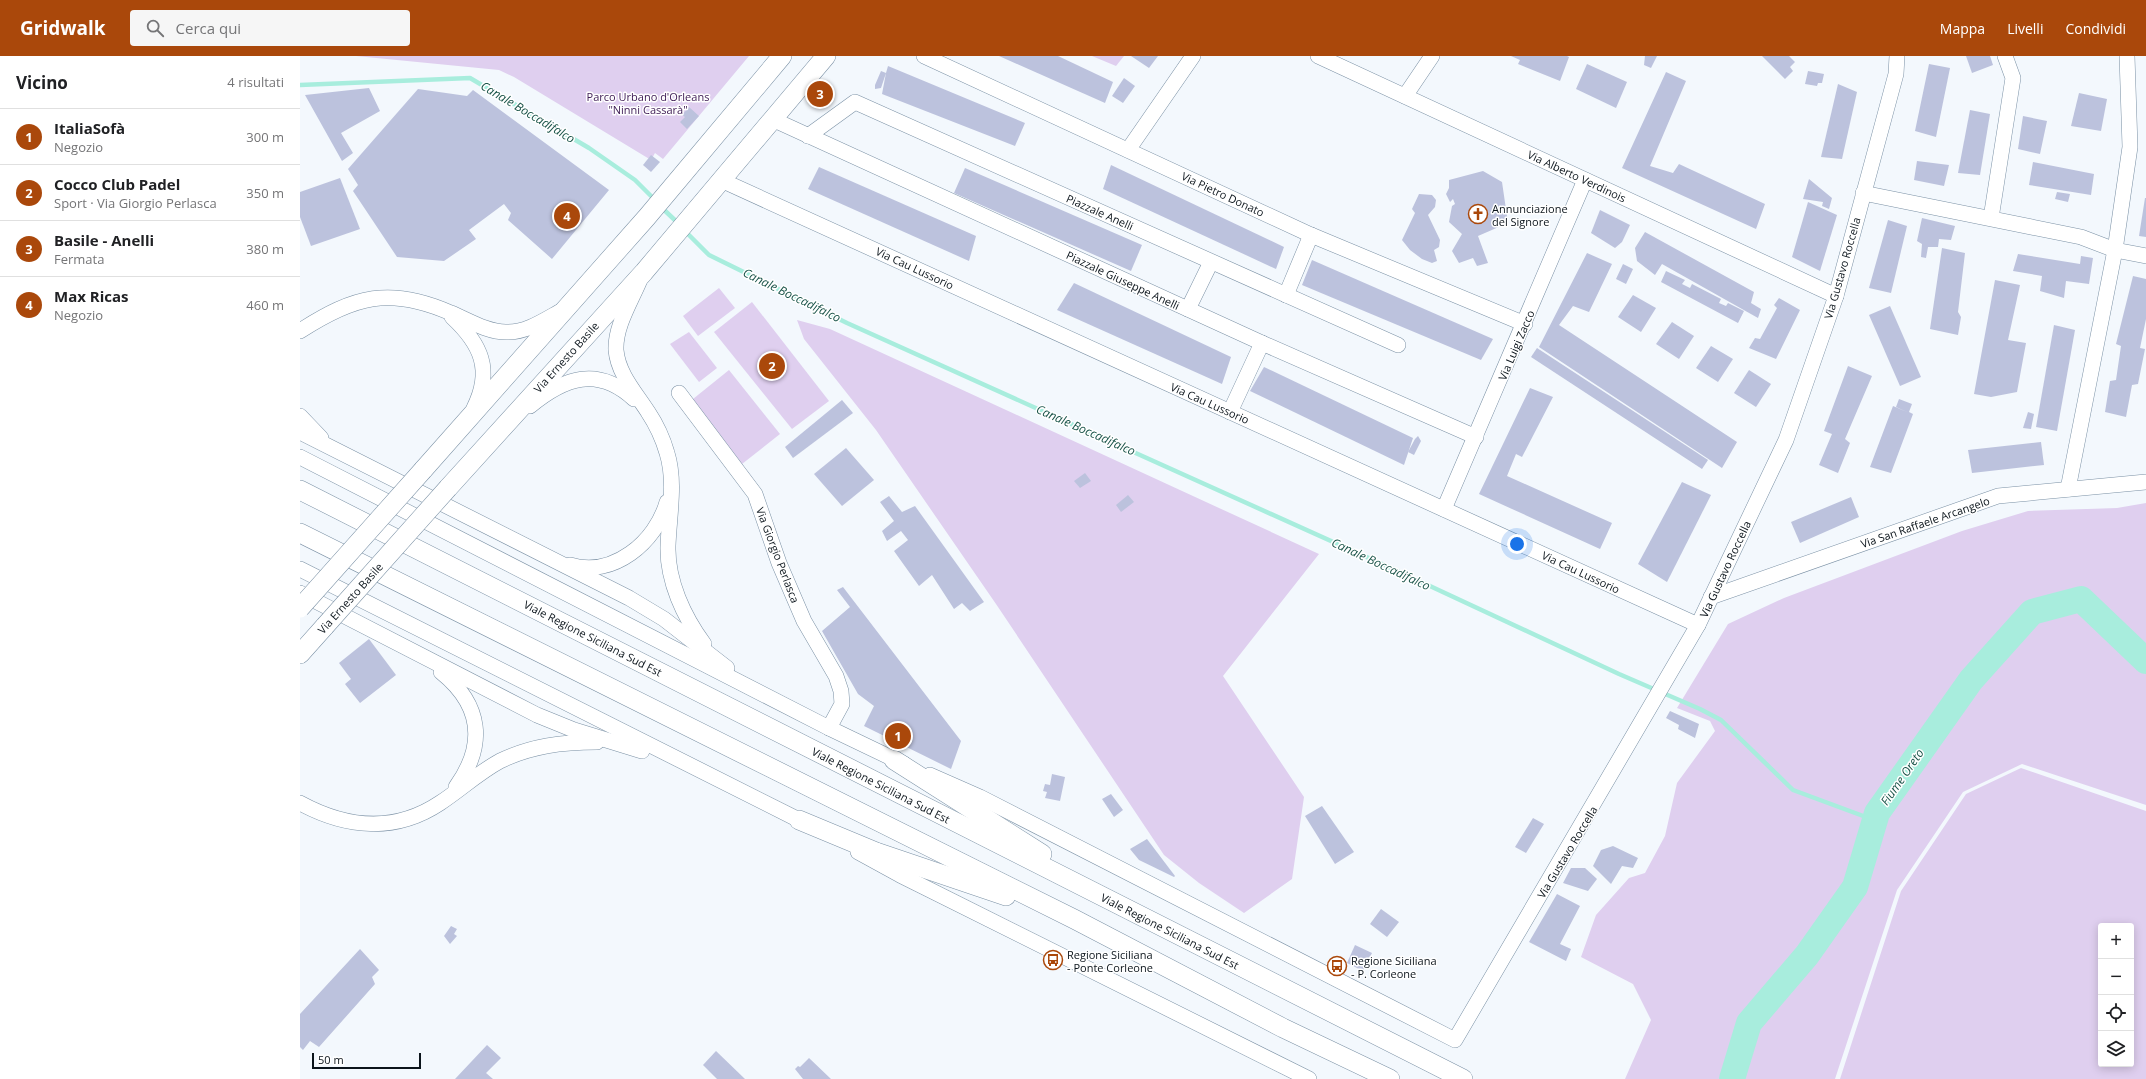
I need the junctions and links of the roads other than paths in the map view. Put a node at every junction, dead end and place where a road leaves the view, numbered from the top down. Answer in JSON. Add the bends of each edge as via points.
{"nodes":[{"id":1,"x":782,"y":56,"type":"edge"},
{"id":2,"x":826,"y":56,"type":"edge"},
{"id":3,"x":924,"y":56,"type":"edge"},
{"id":4,"x":1193,"y":56,"type":"edge"},
{"id":5,"x":1318,"y":56,"type":"edge"},
{"id":6,"x":1432,"y":56,"type":"edge"},
{"id":7,"x":1897,"y":56,"type":"edge"},
{"id":8,"x":2005,"y":56,"type":"edge"},
{"id":9,"x":2127,"y":56,"type":"edge"},
{"id":10,"x":1405,"y":96,"type":"junction"},
{"id":11,"x":772,"y":119,"type":"junction"},
{"id":12,"x":808,"y":136,"type":"junction"},
{"id":13,"x":1128,"y":150,"type":"junction"},
{"id":14,"x":721,"y":180,"type":"junction"},
{"id":15,"x":1585,"y":180,"type":"junction"},
{"id":16,"x":1863,"y":193,"type":"junction"},
{"id":17,"x":1991,"y":218,"type":"junction"},
{"id":18,"x":1311,"y":235,"type":"junction"},
{"id":19,"x":2115,"y":250,"type":"junction"},
{"id":20,"x":2146,"y":256,"type":"edge"},
{"id":21,"x":1211,"y":262,"type":"junction"},
{"id":22,"x":644,"y":272,"type":"junction"},
{"id":23,"x":1286,"y":295,"type":"junction"},
{"id":24,"x":1836,"y":296,"type":"junction"},
{"id":25,"x":567,"y":308,"type":"junction"},
{"id":26,"x":1188,"y":309,"type":"junction"},
{"id":27,"x":445,"y":310,"type":"junction"},
{"id":28,"x":318,"y":320,"type":"junction"},
{"id":29,"x":1525,"y":324,"type":"junction"},
{"id":30,"x":300,"y":331,"type":"edge"},
{"id":31,"x":1262,"y":343,"type":"junction"},
{"id":32,"x":300,"y":344,"type":"edge"},
{"id":33,"x":1398,"y":345,"type":"dead end"},
{"id":34,"x":679,"y":393,"type":"dead end"},
{"id":35,"x":648,"y":412,"type":"junction"},
{"id":36,"x":1230,"y":412,"type":"junction"},
{"id":37,"x":300,"y":416,"type":"edge"},
{"id":38,"x":470,"y":417,"type":"junction"},
{"id":39,"x":300,"y":432,"type":"edge"},
{"id":40,"x":498,"y":433,"type":"junction"},
{"id":41,"x":1476,"y":437,"type":"junction"},
{"id":42,"x":339,"y":452,"type":"junction"},
{"id":43,"x":300,"y":457,"type":"edge"},
{"id":44,"x":2146,"y":482,"type":"edge"},
{"id":45,"x":670,"y":488,"type":"junction"},
{"id":46,"x":2068,"y":489,"type":"junction"},
{"id":47,"x":300,"y":490,"type":"edge"},
{"id":48,"x":1444,"y":509,"type":"junction"},
{"id":49,"x":300,"y":533,"type":"edge"},
{"id":50,"x":550,"y":559,"type":"junction"},
{"id":51,"x":300,"y":569,"type":"edge"},
{"id":52,"x":300,"y":593,"type":"edge"},
{"id":53,"x":1711,"y":597,"type":"junction"},
{"id":54,"x":300,"y":608,"type":"edge"},
{"id":55,"x":1698,"y":625,"type":"junction"},
{"id":56,"x":326,"y":626,"type":"junction"},
{"id":57,"x":300,"y":654,"type":"edge"},
{"id":58,"x":425,"y":658,"type":"junction"},
{"id":59,"x":714,"y":658,"type":"junction"},
{"id":60,"x":300,"y":662,"type":"edge"},
{"id":61,"x":756,"y":690,"type":"junction"},
{"id":62,"x":829,"y":728,"type":"junction"},
{"id":63,"x":612,"y":741,"type":"junction"},
{"id":64,"x":894,"y":760,"type":"junction"},
{"id":65,"x":685,"y":764,"type":"junction"},
{"id":66,"x":448,"y":798,"type":"junction"},
{"id":67,"x":300,"y":799,"type":"edge"},
{"id":68,"x":300,"y":803,"type":"edge"},
{"id":69,"x":321,"y":814,"type":"junction"},
{"id":70,"x":799,"y":820,"type":"junction"},
{"id":71,"x":1146,"y":918,"type":"junction"},
{"id":72,"x":1074,"y":919,"type":"junction"},
{"id":73,"x":1309,"y":1079,"type":"edge"},
{"id":74,"x":1390,"y":1079,"type":"edge"},
{"id":75,"x":1463,"y":1079,"type":"edge"}],
"edges":[{"from":1,"to":25,"type":"main road"},
{"from":2,"to":11,"type":"main road","name":"Via Ernesto Basile"},
{"from":3,"to":13,"type":"street","name":"Via Pietro Donato"},
{"from":4,"to":13,"type":"street"},
{"from":5,"to":10,"type":"street","name":"Via Alberto Verdinois"},
{"from":6,"to":10,"type":"street"},
{"from":7,"to":16,"type":"street","name":"Via Gustavo Roccella","via":[[1896,74]]},
{"from":8,"to":17,"type":"street","via":[[2013,78]]},
{"from":9,"to":19,"type":"street","via":[[2130,147]]},
{"from":10,"to":15,"type":"street","name":"Via Alberto Verdinois"},
{"from":11,"to":12,"type":"street","name":"Piazzale Giuseppe Anelli"},
{"from":11,"to":14,"type":"main road","name":"Via Ernesto Basile"},
{"from":12,"to":21,"type":"street","name":"Piazzale Anelli","via":[[855,102]]},
{"from":12,"to":26,"type":"street","name":"Piazzale Giuseppe Anelli"},
{"from":13,"to":18,"type":"street","name":"Via Pietro Donato"},
{"from":14,"to":22,"type":"main road","name":"Via Ernesto Basile"},
{"from":14,"to":36,"type":"street","name":"Via Cau Lussorio"},
{"from":15,"to":24,"type":"street","name":"Via Alberto Verdinois"},
{"from":15,"to":29,"type":"street","name":"Via Luigi Zacco"},
{"from":16,"to":17,"type":"street"},
{"from":16,"to":24,"type":"street","name":"Via Gustavo Roccella"},
{"from":17,"to":19,"type":"street","via":[[2081,237]]},
{"from":18,"to":23,"type":"street"},
{"from":18,"to":29,"type":"street","name":"Via Pietro Donato"},
{"from":19,"to":20,"type":"street"},
{"from":19,"to":46,"type":"street"},
{"from":21,"to":23,"type":"street","name":"Piazzale Anelli"},
{"from":21,"to":26,"type":"street"},
{"from":22,"to":35,"type":"street","via":[[617,335],[616,351],[626,380]]},
{"from":22,"to":40,"type":"main road","name":"Via Ernesto Basile"},
{"from":23,"to":33,"type":"street","name":"Piazzale Anelli"},
{"from":24,"to":53,"type":"street","name":"Via Gustavo Roccella","via":[[1786,440]]},
{"from":25,"to":27,"type":"street","via":[[523,330],[506,332],[484,328]]},
{"from":25,"to":38,"type":"main road"},
{"from":26,"to":31,"type":"street","name":"Piazzale Giuseppe Anelli"},
{"from":27,"to":28,"type":"street","via":[[398,297],[377,298],[358,301]]},
{"from":27,"to":38,"type":"street","via":[[470,335],[482,360],[484,378],[481,395]]},
{"from":28,"to":30,"type":"street"},
{"from":28,"to":32,"type":"street"},
{"from":29,"to":41,"type":"street","name":"Via Luigi Zacco"},
{"from":31,"to":36,"type":"street"},
{"from":31,"to":41,"type":"street","name":"Piazzale Giuseppe Anelli"},
{"from":34,"to":62,"type":"street","name":"Via Giorgio Perlasca","via":[[755,494],[779,563],[804,621],[836,676],[841,691],[842,704]]},
{"from":35,"to":40,"type":"street","via":[[625,391],[602,380],[573,380],[556,387]]},
{"from":35,"to":45,"type":"street","via":[[667,454],[671,472]]},
{"from":36,"to":48,"type":"street","name":"Via Cau Lussorio"},
{"from":37,"to":42,"type":"street","via":[[313,431]]},
{"from":38,"to":54,"type":"main road","bridge":true},
{"from":39,"to":42,"type":"street"},
{"from":40,"to":56,"type":"main road","name":"Via Ernesto Basile","bridge":true},
{"from":41,"to":48,"type":"street","name":"Via Luigi Zacco"},
{"from":42,"to":50,"type":"street"},
{"from":43,"to":61,"type":"street"},
{"from":44,"to":46,"type":"street","name":"Via San Raffaele Arcangelo"},
{"from":45,"to":50,"type":"street","via":[[658,524],[647,540],[632,553],[615,562],[595,567],[576,567]]},
{"from":45,"to":59,"type":"street","via":[[670,571],[696,634]]},
{"from":46,"to":53,"type":"street","name":"Via San Raffaele Arcangelo","via":[[1998,496]]},
{"from":47,"to":71,"type":"main road","name":"Viale Regione Siciliana Sud Est"},
{"from":48,"to":55,"type":"street","name":"Via Cau Lussorio"},
{"from":49,"to":72,"type":"main road"},
{"from":50,"to":59,"type":"street","via":[[629,598],[664,619]]},
{"from":51,"to":65,"type":"street"},
{"from":52,"to":58,"type":"street"},
{"from":53,"to":55,"type":"street","name":"Via Gustavo Roccella"},
{"from":55,"to":64,"type":"street","name":"Via Gustavo Roccella","via":[[1455,1040],[980,797]]},
{"from":56,"to":57,"type":"main road","name":"Via Ernesto Basile"},
{"from":56,"to":60,"type":"street"},
{"from":58,"to":63,"type":"street","via":[[538,715],[574,730]]},
{"from":58,"to":66,"type":"street","via":[[448,677],[466,697],[475,719],[476,737],[472,758],[466,772]]},
{"from":59,"to":61,"type":"street"},
{"from":61,"to":62,"type":"street"},
{"from":62,"to":64,"type":"street"},
{"from":63,"to":65,"type":"street"},
{"from":63,"to":66,"type":"street","via":[[553,744],[523,751],[499,762]]},
{"from":64,"to":71,"type":"main road"},
{"from":65,"to":70,"type":"street"},
{"from":66,"to":69,"type":"street","via":[[422,814],[383,824],[342,821]]},
{"from":67,"to":69,"type":"street"},
{"from":68,"to":69,"type":"street"},
{"from":70,"to":72,"type":"main road","via":[[876,852]]},
{"from":70,"to":73,"type":"street","via":[[900,875]]},
{"from":71,"to":75,"type":"main road","name":"Viale Regione Siciliana Sud Est"},
{"from":72,"to":74,"type":"main road","via":[[1283,1028]]}]}
